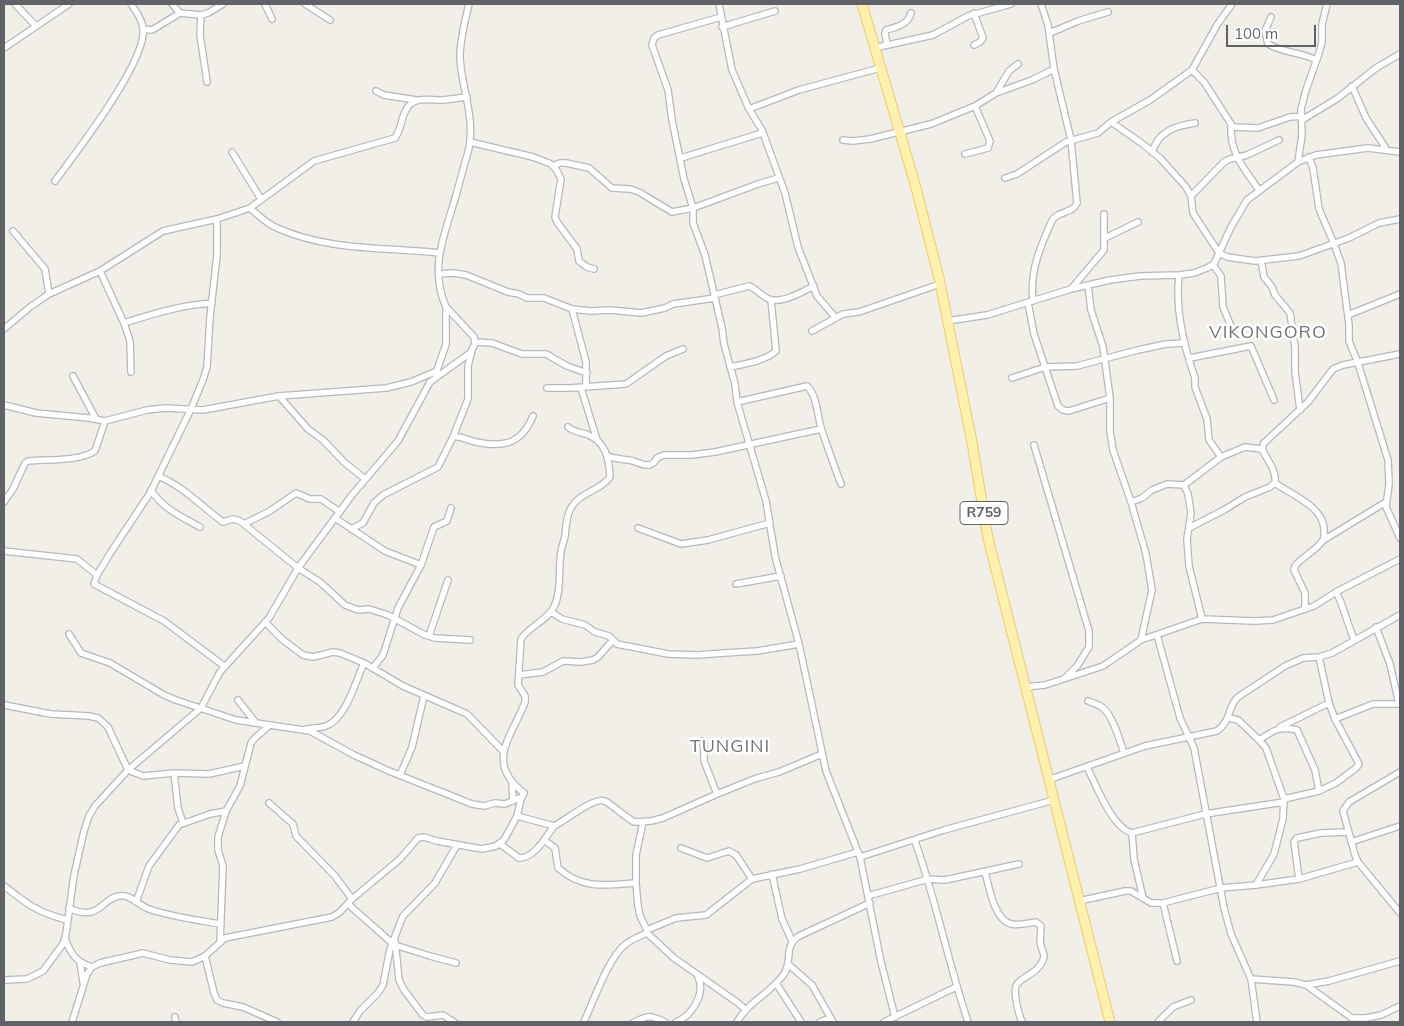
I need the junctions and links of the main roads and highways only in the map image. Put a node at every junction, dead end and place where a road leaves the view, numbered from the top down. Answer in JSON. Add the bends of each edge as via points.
{"nodes":[{"id":1,"x":862,"y":4,"type":"edge"},
{"id":2,"x":1110,"y":1022,"type":"edge"}],
"edges":[{"from":1,"to":2,"type":"main road","number":"R759","via":[[915,184],[940,284],[988,538]]}]}
